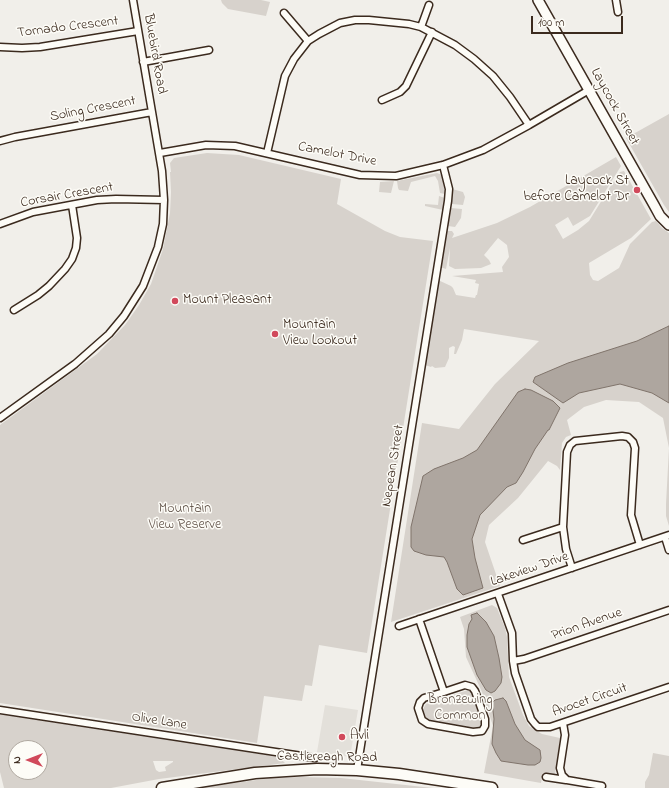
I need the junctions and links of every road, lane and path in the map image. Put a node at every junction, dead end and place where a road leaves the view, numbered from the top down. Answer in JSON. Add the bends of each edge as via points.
{"nodes":[{"id":1,"x":133,"y":0,"type":"edge"},
{"id":2,"x":538,"y":0,"type":"edge"},
{"id":3,"x":616,"y":0,"type":"edge"},
{"id":4,"x":429,"y":5,"type":"dead end"},
{"id":5,"x":618,"y":12,"type":"dead end"},
{"id":6,"x":284,"y":13,"type":"dead end"},
{"id":7,"x":421,"y":27,"type":"junction"},
{"id":8,"x":138,"y":31,"type":"junction"},
{"id":9,"x":432,"y":32,"type":"junction"},
{"id":10,"x":308,"y":41,"type":"junction"},
{"id":11,"x":0,"y":47,"type":"edge"},
{"id":12,"x":209,"y":50,"type":"dead end"},
{"id":13,"x":143,"y":62,"type":"junction"},
{"id":14,"x":589,"y":90,"type":"junction"},
{"id":15,"x":382,"y":100,"type":"dead end"},
{"id":16,"x":152,"y":112,"type":"junction"},
{"id":17,"x":529,"y":125,"type":"junction"},
{"id":18,"x":0,"y":141,"type":"edge"},
{"id":19,"x":160,"y":153,"type":"junction"},
{"id":20,"x":267,"y":153,"type":"junction"},
{"id":21,"x":443,"y":165,"type":"junction"},
{"id":22,"x":164,"y":200,"type":"junction"},
{"id":23,"x":72,"y":205,"type":"junction"},
{"id":24,"x":0,"y":224,"type":"edge"},
{"id":25,"x":669,"y":225,"type":"edge"},
{"id":26,"x":14,"y":310,"type":"dead end"},
{"id":27,"x":0,"y":418,"type":"edge"},
{"id":28,"x":563,"y":527,"type":"junction"},
{"id":29,"x":667,"y":536,"type":"edge"},
{"id":30,"x":523,"y":540,"type":"dead end"},
{"id":31,"x":640,"y":545,"type":"junction"},
{"id":32,"x":669,"y":550,"type":"edge"},
{"id":33,"x":572,"y":568,"type":"junction"},
{"id":34,"x":498,"y":594,"type":"junction"},
{"id":35,"x":669,"y":610,"type":"edge"},
{"id":36,"x":419,"y":619,"type":"junction"},
{"id":37,"x":400,"y":626,"type":"dead end"},
{"id":38,"x":513,"y":661,"type":"junction"},
{"id":39,"x":669,"y":687,"type":"edge"},
{"id":40,"x":444,"y":692,"type":"junction"},
{"id":41,"x":0,"y":710,"type":"edge"},
{"id":42,"x":563,"y":723,"type":"junction"},
{"id":43,"x":315,"y":758,"type":"dead end"},
{"id":44,"x":357,"y":770,"type":"junction"},
{"id":45,"x":546,"y":777,"type":"dead end"},
{"id":46,"x":568,"y":780,"type":"junction"},
{"id":47,"x":602,"y":786,"type":"dead end"},
{"id":48,"x":162,"y":788,"type":"edge"},
{"id":49,"x":492,"y":788,"type":"edge"}],
"edges":[{"from":1,"to":8,"type":"street","name":"Bluebird Road"},
{"from":2,"to":14,"type":"street","name":"Laycock Street"},
{"from":3,"to":5,"type":"street"},
{"from":4,"to":7,"type":"street"},
{"from":6,"to":10,"type":"street"},
{"from":7,"to":9,"type":"street"},
{"from":7,"to":10,"type":"street","via":[[399,22],[355,20],[334,25]]},
{"from":8,"to":11,"type":"street","name":"Tornado Crescent","via":[[40,47]]},
{"from":8,"to":13,"type":"street","name":"Bluebird Road"},
{"from":9,"to":15,"type":"street","via":[[406,86],[400,92]]},
{"from":9,"to":17,"type":"street","via":[[458,47],[486,70],[510,97]]},
{"from":10,"to":20,"type":"street","via":[[285,76]]},
{"from":12,"to":13,"type":"street"},
{"from":13,"to":16,"type":"street","name":"Bluebird Road"},
{"from":14,"to":17,"type":"street","name":"Camelot Drive"},
{"from":14,"to":25,"type":"street","name":"Laycock Street","via":[[657,210]]},
{"from":16,"to":18,"type":"street","name":"Soling Crescent"},
{"from":16,"to":19,"type":"street","name":"Soling Crescent"},
{"from":17,"to":21,"type":"street","name":"Camelot Drive","via":[[484,150]]},
{"from":19,"to":20,"type":"street","name":"Camelot Drive","via":[[206,145],[235,146]]},
{"from":19,"to":22,"type":"street","name":"Soling Crescent"},
{"from":20,"to":21,"type":"street","name":"Camelot Drive","via":[[376,176],[396,176]]},
{"from":21,"to":44,"type":"street","name":"Nepean Street","via":[[449,189],[448,201]]},
{"from":22,"to":23,"type":"street","name":"Corsair Crescent","via":[[116,198]]},
{"from":22,"to":27,"type":"street","name":"Soling Crescent","via":[[163,224],[158,247],[143,286],[124,316],[109,334],[75,364]]},
{"from":23,"to":24,"type":"street","name":"Corsair Crescent","via":[[29,213]]},
{"from":23,"to":26,"type":"street","via":[[77,238],[72,259],[49,286]]},
{"from":28,"to":30,"type":"street"},
{"from":28,"to":31,"type":"street","via":[[567,452],[570,445],[575,441],[628,437],[635,448],[631,511]]},
{"from":28,"to":33,"type":"street"},
{"from":29,"to":31,"type":"street","name":"Lakeview Drive"},
{"from":29,"to":32,"type":"street"},
{"from":31,"to":33,"type":"street","name":"Lakeview Drive"},
{"from":33,"to":34,"type":"street","name":"Lakeview Drive"},
{"from":34,"to":36,"type":"street","name":"Lakeview Drive"},
{"from":34,"to":38,"type":"street","name":"Avocet Circuit","via":[[512,633]]},
{"from":35,"to":38,"type":"street","name":"Prion Avenue"},
{"from":36,"to":37,"type":"street","name":"Lakeview Drive"},
{"from":36,"to":40,"type":"street"},
{"from":38,"to":42,"type":"street","name":"Avocet Circuit","via":[[531,719],[535,724],[544,728]]},
{"from":39,"to":42,"type":"street","name":"Avocet Circuit"},
{"from":40,"to":40,"type":"street","via":[[424,698],[420,702],[418,708],[424,722],[473,732],[482,731],[485,719],[474,689],[465,685]]},
{"from":41,"to":43,"type":"street","name":"Olive Lane"},
{"from":42,"to":46,"type":"street","via":[[565,735],[560,768],[562,775]]},
{"from":44,"to":48,"type":"main road","name":"Castlereagh Road","via":[[266,772]]},
{"from":44,"to":49,"type":"main road","name":"Castlereagh Road"},
{"from":45,"to":46,"type":"street"},
{"from":46,"to":47,"type":"street"}]}
